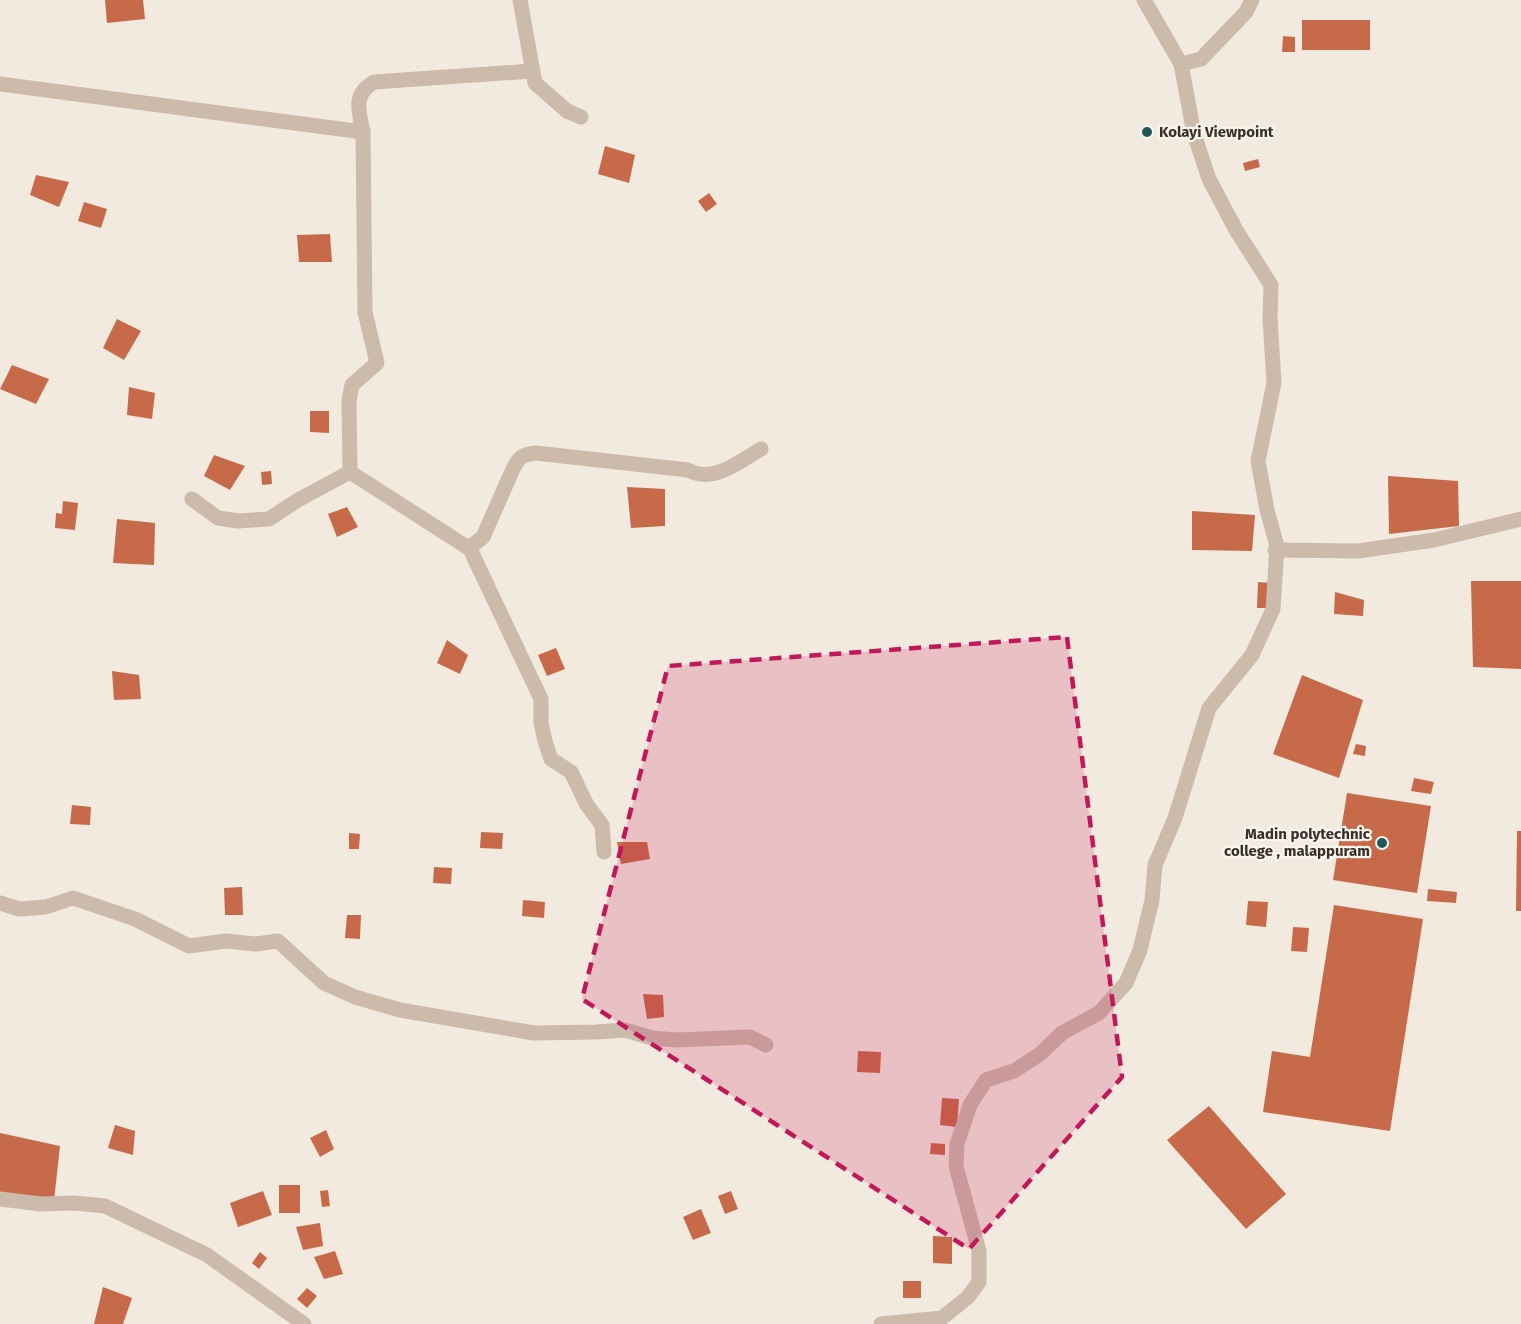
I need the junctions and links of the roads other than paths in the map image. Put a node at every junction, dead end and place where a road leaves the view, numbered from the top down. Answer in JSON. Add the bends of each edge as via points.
{"nodes":[{"id":1,"x":520,"y":0,"type":"edge"},
{"id":2,"x":1144,"y":0,"type":"edge"},
{"id":3,"x":1252,"y":0,"type":"edge"},
{"id":4,"x":1181,"y":64,"type":"junction"},
{"id":5,"x":532,"y":71,"type":"junction"},
{"id":6,"x":0,"y":84,"type":"edge"},
{"id":7,"x":581,"y":117,"type":"dead end"},
{"id":8,"x":363,"y":132,"type":"junction"},
{"id":9,"x":761,"y":449,"type":"dead end"},
{"id":10,"x":350,"y":472,"type":"junction"},
{"id":11,"x":192,"y":499,"type":"dead end"},
{"id":12,"x":1521,"y":519,"type":"edge"},
{"id":13,"x":469,"y":548,"type":"junction"},
{"id":14,"x":1275,"y":550,"type":"junction"},
{"id":15,"x":604,"y":852,"type":"dead end"},
{"id":16,"x":0,"y":903,"type":"edge"},
{"id":17,"x":766,"y":1045,"type":"dead end"},
{"id":18,"x":0,"y":1199,"type":"edge"},
{"id":19,"x":304,"y":1324,"type":"edge"},
{"id":20,"x":881,"y":1324,"type":"edge"}],
"edges":[{"from":1,"to":5,"type":"street"},
{"from":2,"to":4,"type":"street"},
{"from":3,"to":4,"type":"street","via":[[1246,12],[1201,59]]},
{"from":4,"to":14,"type":"street","via":[[1194,134],[1209,179],[1271,285],[1274,383],[1258,461]]},
{"from":5,"to":7,"type":"street","via":[[535,83],[567,111]]},
{"from":5,"to":8,"type":"street","via":[[374,82],[359,96]]},
{"from":6,"to":8,"type":"street"},
{"from":8,"to":10,"type":"street","via":[[365,312],[377,363],[352,385]]},
{"from":9,"to":13,"type":"street","via":[[709,476],[688,470],[524,454],[513,469],[483,537]]},
{"from":10,"to":11,"type":"street","via":[[269,519],[218,518]]},
{"from":10,"to":13,"type":"street"},
{"from":12,"to":14,"type":"street","via":[[1434,540],[1358,551]]},
{"from":13,"to":15,"type":"street","via":[[541,699],[541,723],[551,759],[570,772],[602,825]]},
{"from":14,"to":20,"type":"street","via":[[1273,609],[1252,655],[1209,708],[1175,818],[1155,865],[1152,900],[1140,950],[1126,983],[1099,1013],[1062,1033],[1040,1054],[1014,1071],[986,1080],[970,1104],[957,1144],[956,1167],[979,1251],[979,1282],[968,1297],[942,1318]]},
{"from":16,"to":17,"type":"street","via":[[19,909],[46,907],[74,898],[135,919],[189,946],[278,941],[324,982],[355,997],[400,1010],[534,1032],[625,1030],[677,1040],[750,1037]]},
{"from":18,"to":19,"type":"street","via":[[105,1206],[207,1255]]}]}
